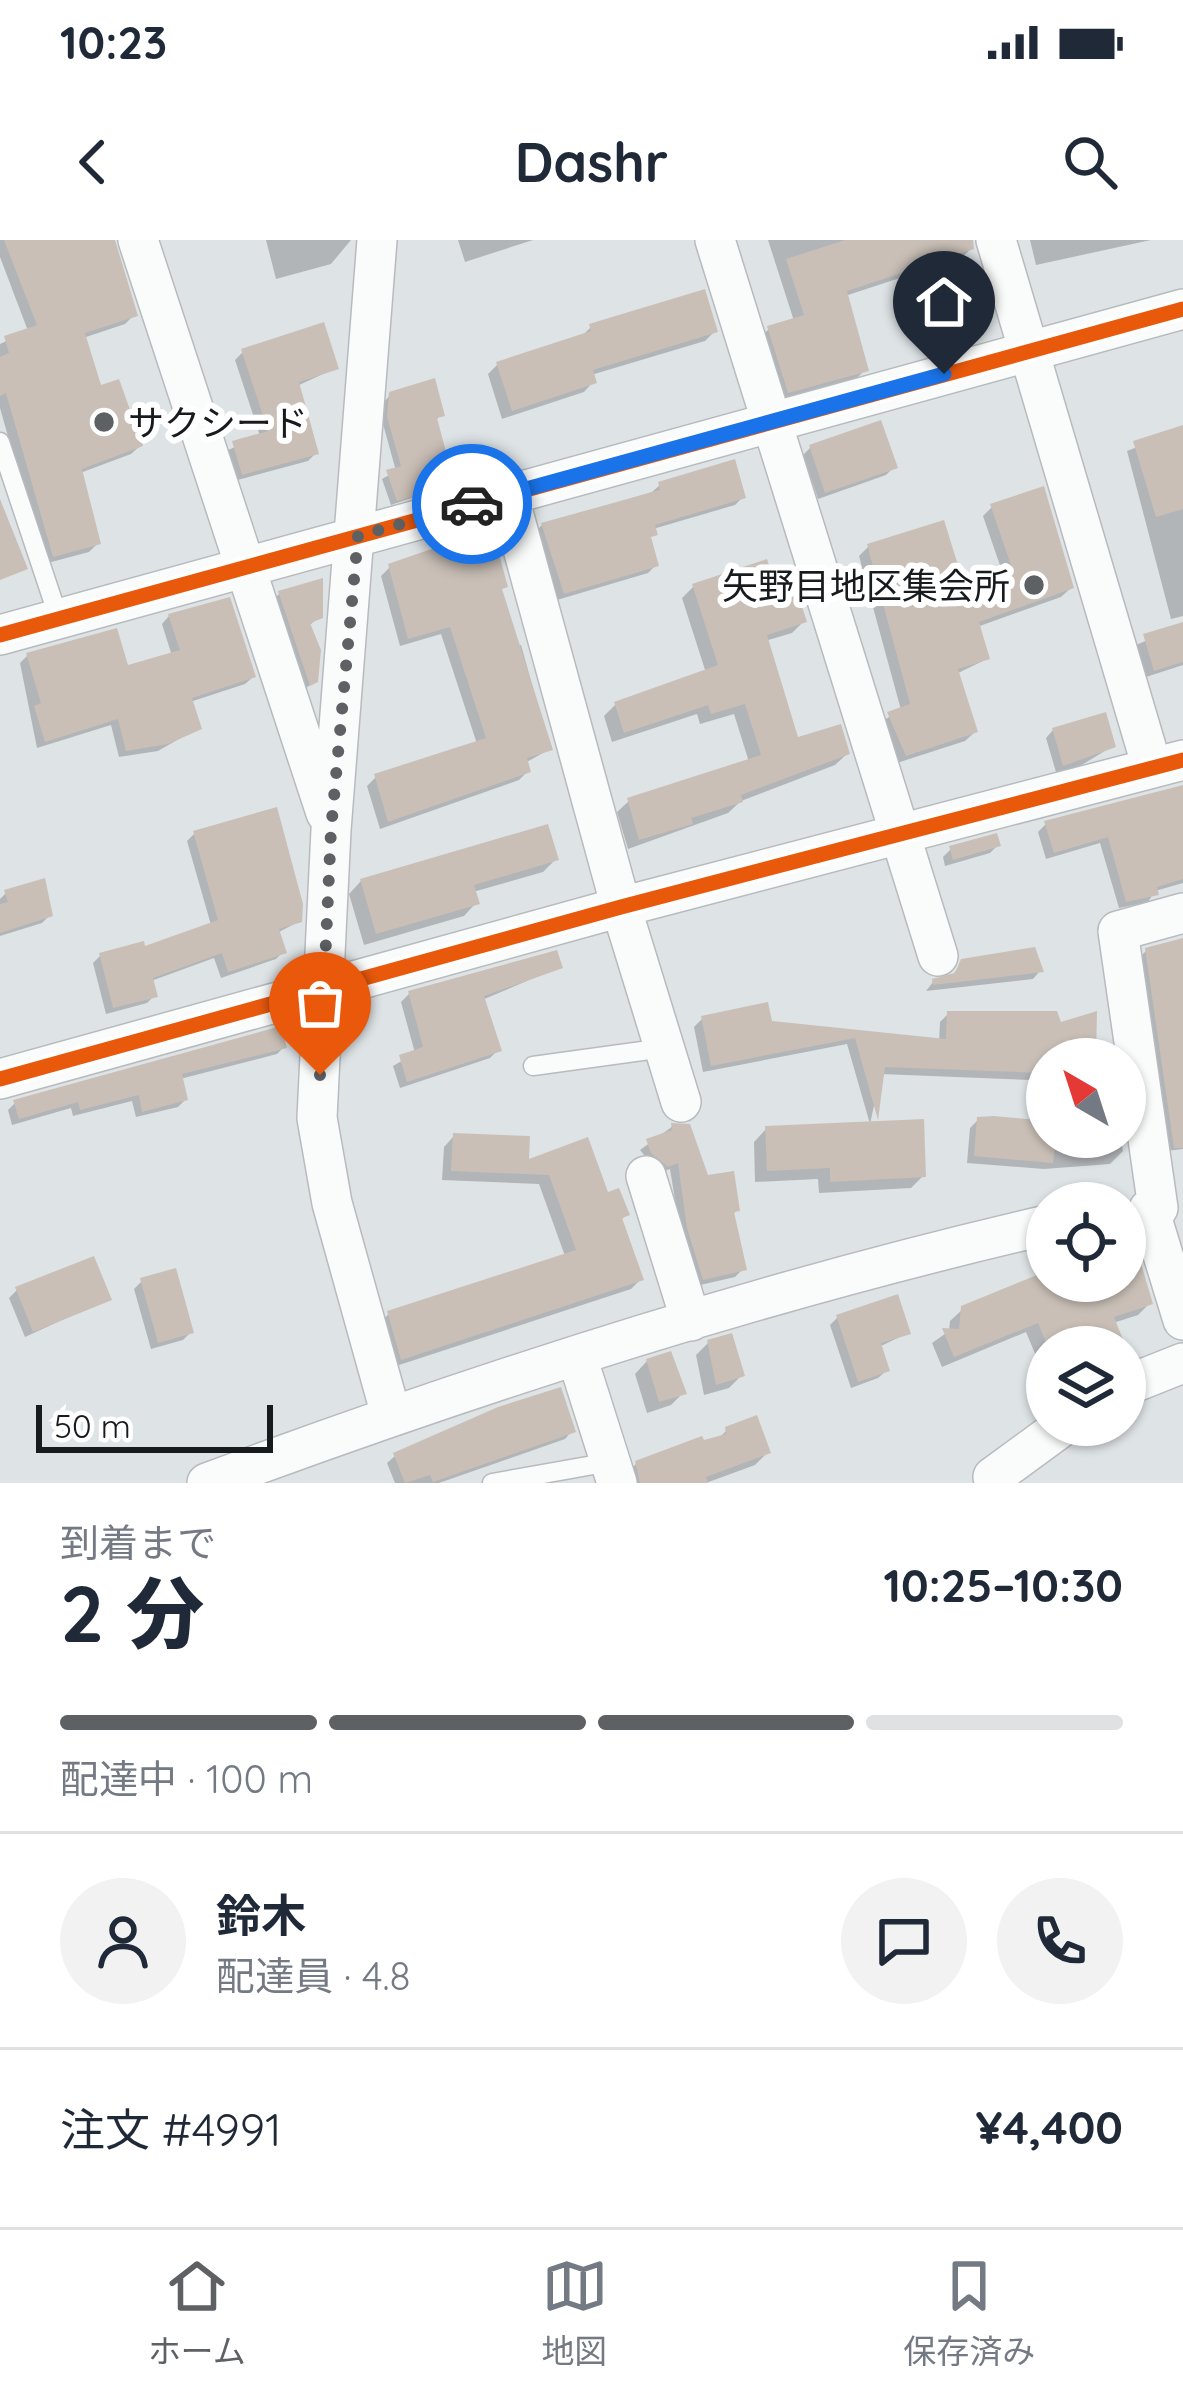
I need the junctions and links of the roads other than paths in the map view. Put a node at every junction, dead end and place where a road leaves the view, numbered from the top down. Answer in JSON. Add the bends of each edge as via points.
{"nodes":[{"id":1,"x":138,"y":240,"type":"edge"},
{"id":2,"x":377,"y":240,"type":"edge"},
{"id":3,"x":715,"y":240,"type":"edge"},
{"id":4,"x":996,"y":240,"type":"edge"},
{"id":5,"x":1183,"y":309,"type":"edge"},
{"id":6,"x":1031,"y":350,"type":"junction"},
{"id":7,"x":769,"y":423,"type":"junction"},
{"id":8,"x":0,"y":442,"type":"edge"},
{"id":9,"x":508,"y":494,"type":"junction"},
{"id":10,"x":358,"y":536,"type":"junction"},
{"id":11,"x":242,"y":569,"type":"junction"},
{"id":12,"x":58,"y":619,"type":"junction"},
{"id":13,"x":0,"y":635,"type":"edge"},
{"id":14,"x":1168,"y":764,"type":"edge"},
{"id":15,"x":331,"y":830,"type":"junction"},
{"id":16,"x":903,"y":832,"type":"junction"},
{"id":17,"x":621,"y":907,"type":"junction"},
{"id":18,"x":1183,"y":914,"type":"edge"},
{"id":19,"x":938,"y":956,"type":"dead end"},
{"id":20,"x":325,"y":989,"type":"junction"},
{"id":21,"x":664,"y":1048,"type":"junction"},
{"id":22,"x":533,"y":1066,"type":"dead end"},
{"id":23,"x":0,"y":1078,"type":"edge"},
{"id":24,"x":681,"y":1102,"type":"dead end"},
{"id":25,"x":646,"y":1176,"type":"dead end"},
{"id":26,"x":1154,"y":1208,"type":"edge"},
{"id":27,"x":1026,"y":1231,"type":"edge"},
{"id":28,"x":1183,"y":1320,"type":"edge"},
{"id":29,"x":691,"y":1321,"type":"junction"},
{"id":30,"x":577,"y":1357,"type":"junction"},
{"id":31,"x":1183,"y":1363,"type":"edge"},
{"id":32,"x":1146,"y":1378,"type":"edge"},
{"id":33,"x":391,"y":1415,"type":"junction"},
{"id":34,"x":1035,"y":1446,"type":"edge"},
{"id":35,"x":614,"y":1472,"type":"edge"},
{"id":36,"x":207,"y":1483,"type":"edge"},
{"id":37,"x":493,"y":1483,"type":"edge"},
{"id":38,"x":995,"y":1483,"type":"edge"}],
"edges":[{"from":1,"to":11,"type":"street"},
{"from":2,"to":10,"type":"street"},
{"from":3,"to":7,"type":"street"},
{"from":4,"to":6,"type":"street"},
{"from":5,"to":6,"type":"street"},
{"from":6,"to":7,"type":"street"},
{"from":6,"to":14,"type":"street"},
{"from":7,"to":9,"type":"street"},
{"from":7,"to":16,"type":"street"},
{"from":8,"to":12,"type":"lane"},
{"from":9,"to":10,"type":"street"},
{"from":9,"to":17,"type":"street"},
{"from":10,"to":11,"type":"street"},
{"from":10,"to":15,"type":"street"},
{"from":11,"to":12,"type":"street"},
{"from":11,"to":15,"type":"street"},
{"from":12,"to":13,"type":"street"},
{"from":14,"to":16,"type":"street"},
{"from":15,"to":20,"type":"street"},
{"from":16,"to":17,"type":"street"},
{"from":16,"to":19,"type":"street"},
{"from":17,"to":20,"type":"street"},
{"from":17,"to":21,"type":"street"},
{"from":18,"to":26,"type":"street","via":[[1118,931]]},
{"from":20,"to":23,"type":"street"},
{"from":20,"to":33,"type":"street","via":[[317,1118]]},
{"from":21,"to":22,"type":"lane"},
{"from":21,"to":24,"type":"street"},
{"from":25,"to":29,"type":"street"},
{"from":26,"to":28,"type":"street"},
{"from":27,"to":29,"type":"street","via":[[843,1273]]},
{"from":29,"to":30,"type":"street"},
{"from":30,"to":33,"type":"street"},
{"from":30,"to":35,"type":"street"},
{"from":31,"to":32,"type":"street"},
{"from":33,"to":36,"type":"street"},
{"from":34,"to":38,"type":"street"},
{"from":35,"to":37,"type":"lane"}]}
